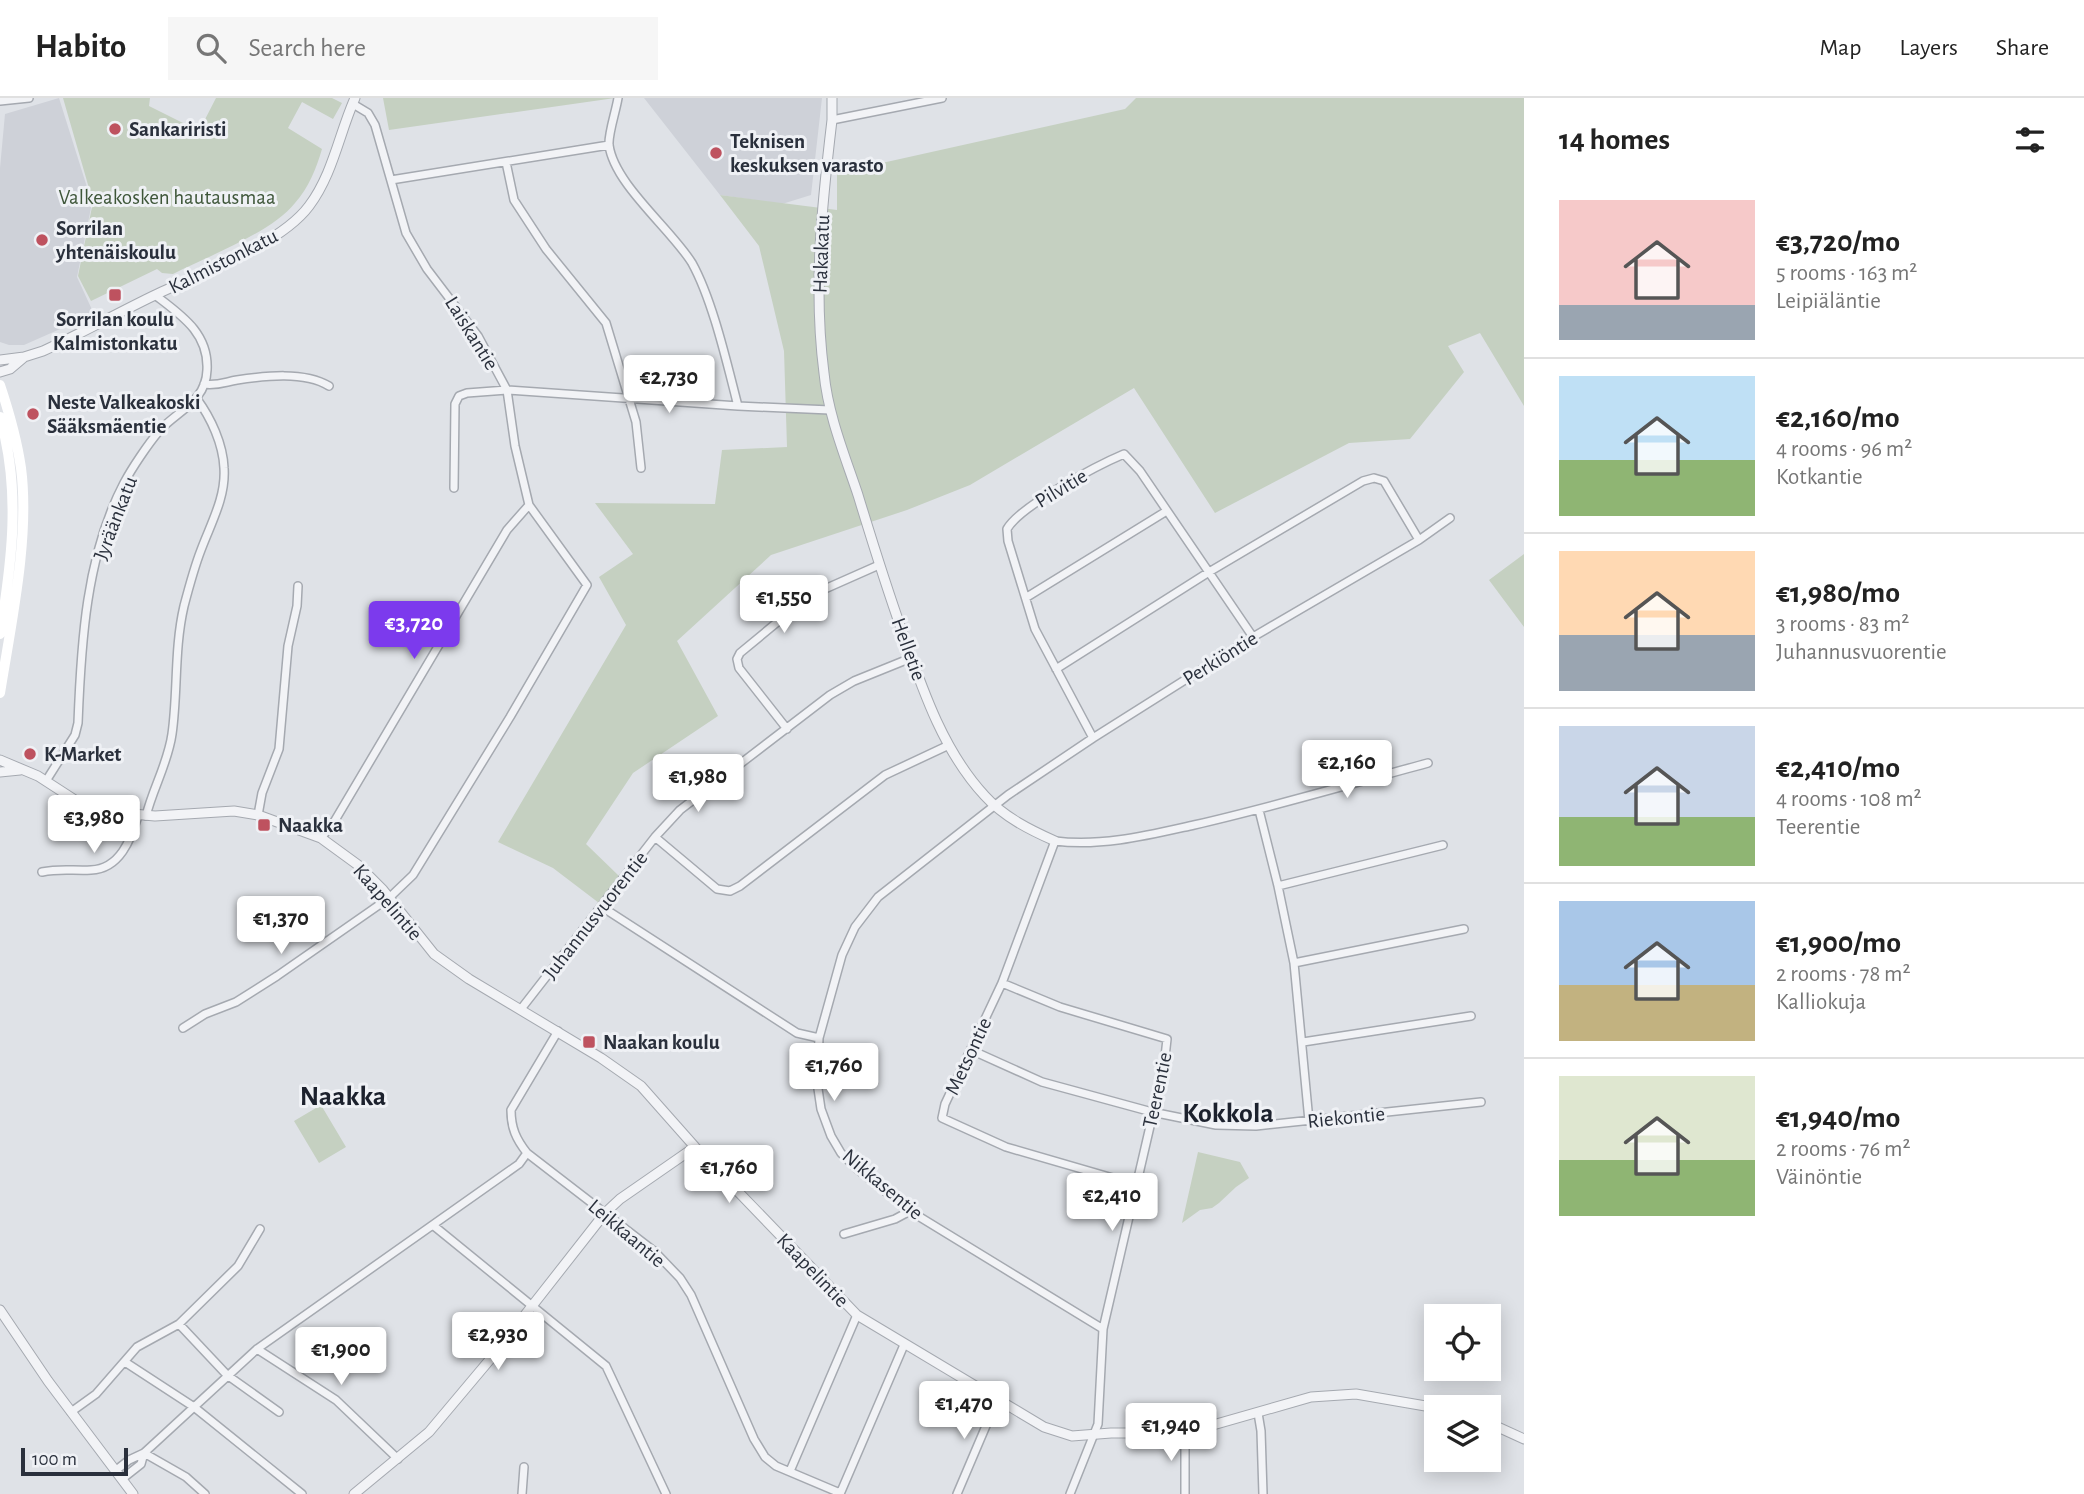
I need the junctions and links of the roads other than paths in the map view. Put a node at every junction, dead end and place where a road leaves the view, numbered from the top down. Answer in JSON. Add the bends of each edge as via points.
{"nodes":[{"id":1,"x":29,"y":98,"type":"edge"},
{"id":2,"x":618,"y":98,"type":"edge"},
{"id":3,"x":832,"y":98,"type":"edge"},
{"id":4,"x":942,"y":98,"type":"edge"},
{"id":5,"x":354,"y":101,"type":"edge"},
{"id":6,"x":0,"y":102,"type":"edge"},
{"id":7,"x":832,"y":120,"type":"junction"},
{"id":8,"x":609,"y":145,"type":"junction"},
{"id":9,"x":506,"y":162,"type":"junction"},
{"id":10,"x":391,"y":180,"type":"junction"},
{"id":11,"x":155,"y":295,"type":"junction"},
{"id":12,"x":24,"y":357,"type":"junction"},
{"id":13,"x":0,"y":360,"type":"edge"},
{"id":14,"x":0,"y":372,"type":"edge"},
{"id":15,"x":204,"y":384,"type":"junction"},
{"id":16,"x":0,"y":385,"type":"edge"},
{"id":17,"x":329,"y":386,"type":"dead end"},
{"id":18,"x":507,"y":390,"type":"junction"},
{"id":19,"x":628,"y":398,"type":"junction"},
{"id":20,"x":197,"y":399,"type":"junction"},
{"id":21,"x":738,"y":406,"type":"junction"},
{"id":22,"x":830,"y":410,"type":"junction"},
{"id":23,"x":0,"y":417,"type":"edge"},
{"id":24,"x":641,"y":468,"type":"dead end"},
{"id":25,"x":454,"y":488,"type":"dead end"},
{"id":26,"x":529,"y":505,"type":"junction"},
{"id":27,"x":1165,"y":512,"type":"junction"},
{"id":28,"x":1450,"y":518,"type":"dead end"},
{"id":29,"x":1419,"y":540,"type":"junction"},
{"id":30,"x":879,"y":565,"type":"junction"},
{"id":31,"x":1209,"y":572,"type":"junction"},
{"id":32,"x":298,"y":586,"type":"dead end"},
{"id":33,"x":1027,"y":597,"type":"junction"},
{"id":34,"x":0,"y":635,"type":"edge"},
{"id":35,"x":1253,"y":637,"type":"junction"},
{"id":36,"x":911,"y":658,"type":"junction"},
{"id":37,"x":1056,"y":669,"type":"junction"},
{"id":38,"x":0,"y":694,"type":"edge"},
{"id":39,"x":787,"y":729,"type":"junction"},
{"id":40,"x":1093,"y":738,"type":"junction"},
{"id":41,"x":949,"y":745,"type":"junction"},
{"id":42,"x":0,"y":760,"type":"edge"},
{"id":43,"x":1428,"y":763,"type":"dead end"},
{"id":44,"x":22,"y":769,"type":"junction"},
{"id":45,"x":0,"y":772,"type":"edge"},
{"id":46,"x":46,"y":781,"type":"junction"},
{"id":47,"x":995,"y":806,"type":"junction"},
{"id":48,"x":1259,"y":810,"type":"junction"},
{"id":49,"x":258,"y":815,"type":"junction"},
{"id":50,"x":142,"y":816,"type":"junction"},
{"id":51,"x":655,"y":837,"type":"junction"},
{"id":52,"x":321,"y":838,"type":"junction"},
{"id":53,"x":1055,"y":842,"type":"junction"},
{"id":54,"x":1443,"y":845,"type":"dead end"},
{"id":55,"x":42,"y":873,"type":"dead end"},
{"id":56,"x":1278,"y":886,"type":"junction"},
{"id":57,"x":389,"y":898,"type":"junction"},
{"id":58,"x":602,"y":907,"type":"junction"},
{"id":59,"x":1464,"y":929,"type":"dead end"},
{"id":60,"x":1294,"y":963,"type":"junction"},
{"id":61,"x":1002,"y":983,"type":"junction"},
{"id":62,"x":521,"y":1009,"type":"junction"},
{"id":63,"x":1471,"y":1016,"type":"dead end"},
{"id":64,"x":183,"y":1028,"type":"dead end"},
{"id":65,"x":558,"y":1031,"type":"junction"},
{"id":66,"x":819,"y":1038,"type":"junction"},
{"id":67,"x":1303,"y":1042,"type":"junction"},
{"id":68,"x":971,"y":1050,"type":"junction"},
{"id":69,"x":1482,"y":1102,"type":"dead end"},
{"id":70,"x":1152,"y":1112,"type":"junction"},
{"id":71,"x":1309,"y":1121,"type":"junction"},
{"id":72,"x":695,"y":1147,"type":"junction"},
{"id":73,"x":527,"y":1153,"type":"junction"},
{"id":74,"x":1136,"y":1185,"type":"junction"},
{"id":75,"x":911,"y":1211,"type":"junction"},
{"id":76,"x":604,"y":1213,"type":"junction"},
{"id":77,"x":434,"y":1226,"type":"junction"},
{"id":78,"x":260,"y":1229,"type":"dead end"},
{"id":79,"x":844,"y":1234,"type":"dead end"},
{"id":80,"x":532,"y":1304,"type":"junction"},
{"id":81,"x":0,"y":1310,"type":"edge"},
{"id":82,"x":857,"y":1315,"type":"junction"},
{"id":83,"x":179,"y":1324,"type":"junction"},
{"id":84,"x":1103,"y":1329,"type":"junction"},
{"id":85,"x":904,"y":1345,"type":"junction"},
{"id":86,"x":257,"y":1349,"type":"junction"},
{"id":87,"x":125,"y":1362,"type":"junction"},
{"id":88,"x":228,"y":1374,"type":"junction"},
{"id":89,"x":997,"y":1399,"type":"junction"},
{"id":90,"x":1424,"y":1406,"type":"edge"},
{"id":91,"x":194,"y":1407,"type":"junction"},
{"id":92,"x":71,"y":1412,"type":"junction"},
{"id":93,"x":279,"y":1412,"type":"dead end"},
{"id":94,"x":1258,"y":1413,"type":"junction"},
{"id":95,"x":1501,"y":1428,"type":"edge"},
{"id":96,"x":1185,"y":1433,"type":"junction"},
{"id":97,"x":1093,"y":1435,"type":"junction"},
{"id":98,"x":1524,"y":1439,"type":"edge"},
{"id":99,"x":144,"y":1453,"type":"junction"},
{"id":100,"x":398,"y":1459,"type":"junction"},
{"id":101,"x":524,"y":1467,"type":"dead end"},
{"id":102,"x":790,"y":1471,"type":"junction"},
{"id":103,"x":118,"y":1475,"type":"junction"},
{"id":104,"x":133,"y":1494,"type":"edge"},
{"id":105,"x":205,"y":1494,"type":"edge"},
{"id":106,"x":302,"y":1494,"type":"edge"},
{"id":107,"x":354,"y":1494,"type":"edge"},
{"id":108,"x":522,"y":1494,"type":"edge"},
{"id":109,"x":666,"y":1494,"type":"edge"},
{"id":110,"x":840,"y":1494,"type":"edge"},
{"id":111,"x":957,"y":1494,"type":"edge"},
{"id":112,"x":1070,"y":1494,"type":"edge"},
{"id":113,"x":1185,"y":1494,"type":"edge"},
{"id":114,"x":1262,"y":1494,"type":"edge"}],
"edges":[{"from":1,"to":6,"type":"street"},
{"from":2,"to":8,"type":"street"},
{"from":3,"to":7,"type":"street","name":"Hakakatu"},
{"from":4,"to":7,"type":"street"},
{"from":5,"to":10,"type":"street","name":"Laiskantie","via":[[375,125]]},
{"from":5,"to":11,"type":"street","name":"Kalmistonkatu","via":[[322,187],[287,229]]},
{"from":7,"to":22,"type":"street","name":"Hakakatu","via":[[818,270]]},
{"from":8,"to":9,"type":"street"},
{"from":8,"to":21,"type":"street","via":[[619,172],[691,262]]},
{"from":9,"to":10,"type":"street"},
{"from":9,"to":19,"type":"street","via":[[514,200],[546,249],[606,323]]},
{"from":10,"to":18,"type":"street","name":"Laiskantie","via":[[406,233],[478,336]]},
{"from":11,"to":12,"type":"street","name":"Kalmistonkatu"},
{"from":11,"to":15,"type":"street","name":"Jyräänkatu","via":[[198,333],[208,368]]},
{"from":12,"to":13,"type":"street","name":"Kalmistonkatu"},
{"from":12,"to":14,"type":"street","name":"Kalmistonkatu"},
{"from":15,"to":17,"type":"street","via":[[301,377]]},
{"from":15,"to":20,"type":"street","name":"Jyräänkatu"},
{"from":16,"to":38,"type":"main road","via":[[16,437],[24,508]]},
{"from":18,"to":19,"type":"street","name":"Laiskantie"},
{"from":18,"to":25,"type":"street","via":[[459,396],[455,404]]},
{"from":18,"to":26,"type":"street"},
{"from":19,"to":21,"type":"street","name":"Laiskantie"},
{"from":19,"to":24,"type":"street"},
{"from":20,"to":46,"type":"street","name":"Jyräänkatu","via":[[160,430],[117,499],[84,619],[78,723]]},
{"from":20,"to":50,"type":"street","via":[[220,445],[223,486],[184,610],[166,762]]},
{"from":21,"to":22,"type":"street","name":"Laiskantie"},
{"from":22,"to":30,"type":"street","name":"Helletie"},
{"from":23,"to":34,"type":"main road","via":[[10,463],[14,517]]},
{"from":26,"to":52,"type":"street","via":[[507,530]]},
{"from":26,"to":57,"type":"street","via":[[587,585],[449,819],[413,875]]},
{"from":27,"to":31,"type":"street","name":"Pilvitie"},
{"from":27,"to":33,"type":"street"},
{"from":27,"to":33,"type":"street","name":"Pilvitie","via":[[1124,454],[1017,515],[1007,529],[1008,541]]},
{"from":28,"to":29,"type":"street","name":"Perkiöntie"},
{"from":29,"to":31,"type":"street","via":[[1384,481],[1374,478]]},
{"from":29,"to":35,"type":"street","name":"Perkiöntie"},
{"from":30,"to":36,"type":"street","name":"Helletie"},
{"from":30,"to":39,"type":"street","via":[[809,596],[740,653],[739,668]]},
{"from":31,"to":35,"type":"street","name":"Pilvitie"},
{"from":31,"to":37,"type":"street"},
{"from":32,"to":49,"type":"street","via":[[279,749]]},
{"from":33,"to":37,"type":"street","name":"Pilvitie","via":[[1035,629]]},
{"from":35,"to":40,"type":"street","name":"Perkiöntie"},
{"from":36,"to":39,"type":"street","name":"Juhannusvuorentie","via":[[830,695]]},
{"from":36,"to":41,"type":"street","name":"Helletie"},
{"from":37,"to":40,"type":"street","name":"Pilvitie"},
{"from":39,"to":51,"type":"street","name":"Juhannusvuorentie","via":[[680,810]]},
{"from":40,"to":47,"type":"street","name":"Perkiöntie"},
{"from":41,"to":47,"type":"street","name":"Helletie"},
{"from":41,"to":51,"type":"street","via":[[886,775],[730,891],[717,889]]},
{"from":42,"to":44,"type":"street","name":"Kaapelintie"},
{"from":43,"to":48,"type":"street"},
{"from":44,"to":45,"type":"street"},
{"from":44,"to":46,"type":"street","name":"Kaapelintie"},
{"from":46,"to":50,"type":"street","name":"Kaapelintie","via":[[92,807]]},
{"from":47,"to":53,"type":"street","name":"Helletie"},
{"from":47,"to":66,"type":"street","name":"Nikkasentie","via":[[878,897],[842,955]]},
{"from":48,"to":53,"type":"street","via":[[1105,842]]},
{"from":48,"to":56,"type":"street"},
{"from":49,"to":50,"type":"street","name":"Kaapelintie","via":[[234,811]]},
{"from":49,"to":52,"type":"street","name":"Kaapelintie"},
{"from":50,"to":55,"type":"street","via":[[127,847],[110,864],[94,870],[58,868]]},
{"from":51,"to":58,"type":"street","name":"Juhannusvuorentie"},
{"from":52,"to":57,"type":"street","name":"Kaapelintie","via":[[358,865]]},
{"from":53,"to":61,"type":"street","name":"Metsontie"},
{"from":54,"to":56,"type":"street"},
{"from":56,"to":60,"type":"street"},
{"from":57,"to":62,"type":"street","name":"Kaapelintie","via":[[434,954]]},
{"from":57,"to":64,"type":"street","via":[[236,1002]]},
{"from":58,"to":62,"type":"street","name":"Juhannusvuorentie"},
{"from":58,"to":66,"type":"street","via":[[797,1033]]},
{"from":59,"to":60,"type":"street"},
{"from":60,"to":67,"type":"street"},
{"from":61,"to":68,"type":"street","name":"Metsontie"},
{"from":61,"to":70,"type":"street","name":"Teerentie","via":[[1060,1007],[1167,1039]]},
{"from":62,"to":65,"type":"street","name":"Kaapelintie"},
{"from":63,"to":67,"type":"street"},
{"from":65,"to":72,"type":"street","name":"Kaapelintie","via":[[641,1086]]},
{"from":65,"to":73,"type":"street","name":"Leikkaantie","via":[[510,1110],[511,1125]]},
{"from":66,"to":75,"type":"street","name":"Nikkasentie","via":[[817,1083],[831,1136],[841,1153]]},
{"from":67,"to":71,"type":"street"},
{"from":68,"to":70,"type":"street","name":"Riekontie","via":[[1042,1082]]},
{"from":68,"to":74,"type":"street","name":"Metsontie","via":[[942,1118],[1006,1147]]},
{"from":69,"to":71,"type":"street","name":"Riekontie"},
{"from":70,"to":71,"type":"street","name":"Riekontie","via":[[1216,1125]]},
{"from":70,"to":74,"type":"street","name":"Teerentie"},
{"from":72,"to":76,"type":"street"},
{"from":72,"to":82,"type":"street","name":"Kaapelintie"},
{"from":73,"to":76,"type":"street","name":"Leikkaantie"},
{"from":73,"to":77,"type":"street","via":[[519,1164]]},
{"from":74,"to":84,"type":"street","name":"Teerentie"},
{"from":75,"to":79,"type":"street"},
{"from":75,"to":84,"type":"street","name":"Nikkasentie"},
{"from":76,"to":80,"type":"street"},
{"from":76,"to":102,"type":"street","name":"Leikkaantie","via":[[654,1251],[680,1278],[754,1440],[765,1457]]},
{"from":77,"to":80,"type":"street"},
{"from":77,"to":86,"type":"street"},
{"from":78,"to":83,"type":"street","via":[[238,1266]]},
{"from":80,"to":100,"type":"street","via":[[429,1432]]},
{"from":80,"to":109,"type":"street","via":[[606,1366]]},
{"from":81,"to":92,"type":"street"},
{"from":82,"to":85,"type":"street","name":"Kaapelintie"},
{"from":82,"to":102,"type":"street"},
{"from":83,"to":87,"type":"street","via":[[137,1347]]},
{"from":83,"to":88,"type":"street"},
{"from":84,"to":97,"type":"street","name":"Teerentie","via":[[1098,1424]]},
{"from":85,"to":89,"type":"street","name":"Kaapelintie"},
{"from":85,"to":110,"type":"street"},
{"from":86,"to":88,"type":"street"},
{"from":86,"to":100,"type":"street","via":[[336,1400]]},
{"from":87,"to":91,"type":"street"},
{"from":87,"to":92,"type":"street","via":[[96,1394]]},
{"from":88,"to":91,"type":"street"},
{"from":88,"to":93,"type":"street"},
{"from":89,"to":97,"type":"street","name":"Kaapelintie","via":[[1058,1433]]},
{"from":89,"to":111,"type":"street"},
{"from":90,"to":94,"type":"street","name":"Kaapelintie","via":[[1356,1394],[1311,1397]]},
{"from":91,"to":99,"type":"street"},
{"from":91,"to":106,"type":"street"},
{"from":92,"to":103,"type":"street"},
{"from":94,"to":96,"type":"street","name":"Kaapelintie"},
{"from":94,"to":114,"type":"street"},
{"from":95,"to":98,"type":"street"},
{"from":96,"to":97,"type":"street","name":"Kaapelintie"},
{"from":96,"to":113,"type":"street"},
{"from":97,"to":112,"type":"street","name":"Teerentie"},
{"from":99,"to":103,"type":"street","via":[[129,1461]]},
{"from":99,"to":105,"type":"street","via":[[186,1477]]},
{"from":100,"to":107,"type":"street"},
{"from":101,"to":108,"type":"street"},
{"from":102,"to":110,"type":"street","name":"Leikkaantie"},
{"from":103,"to":104,"type":"street"}]}
